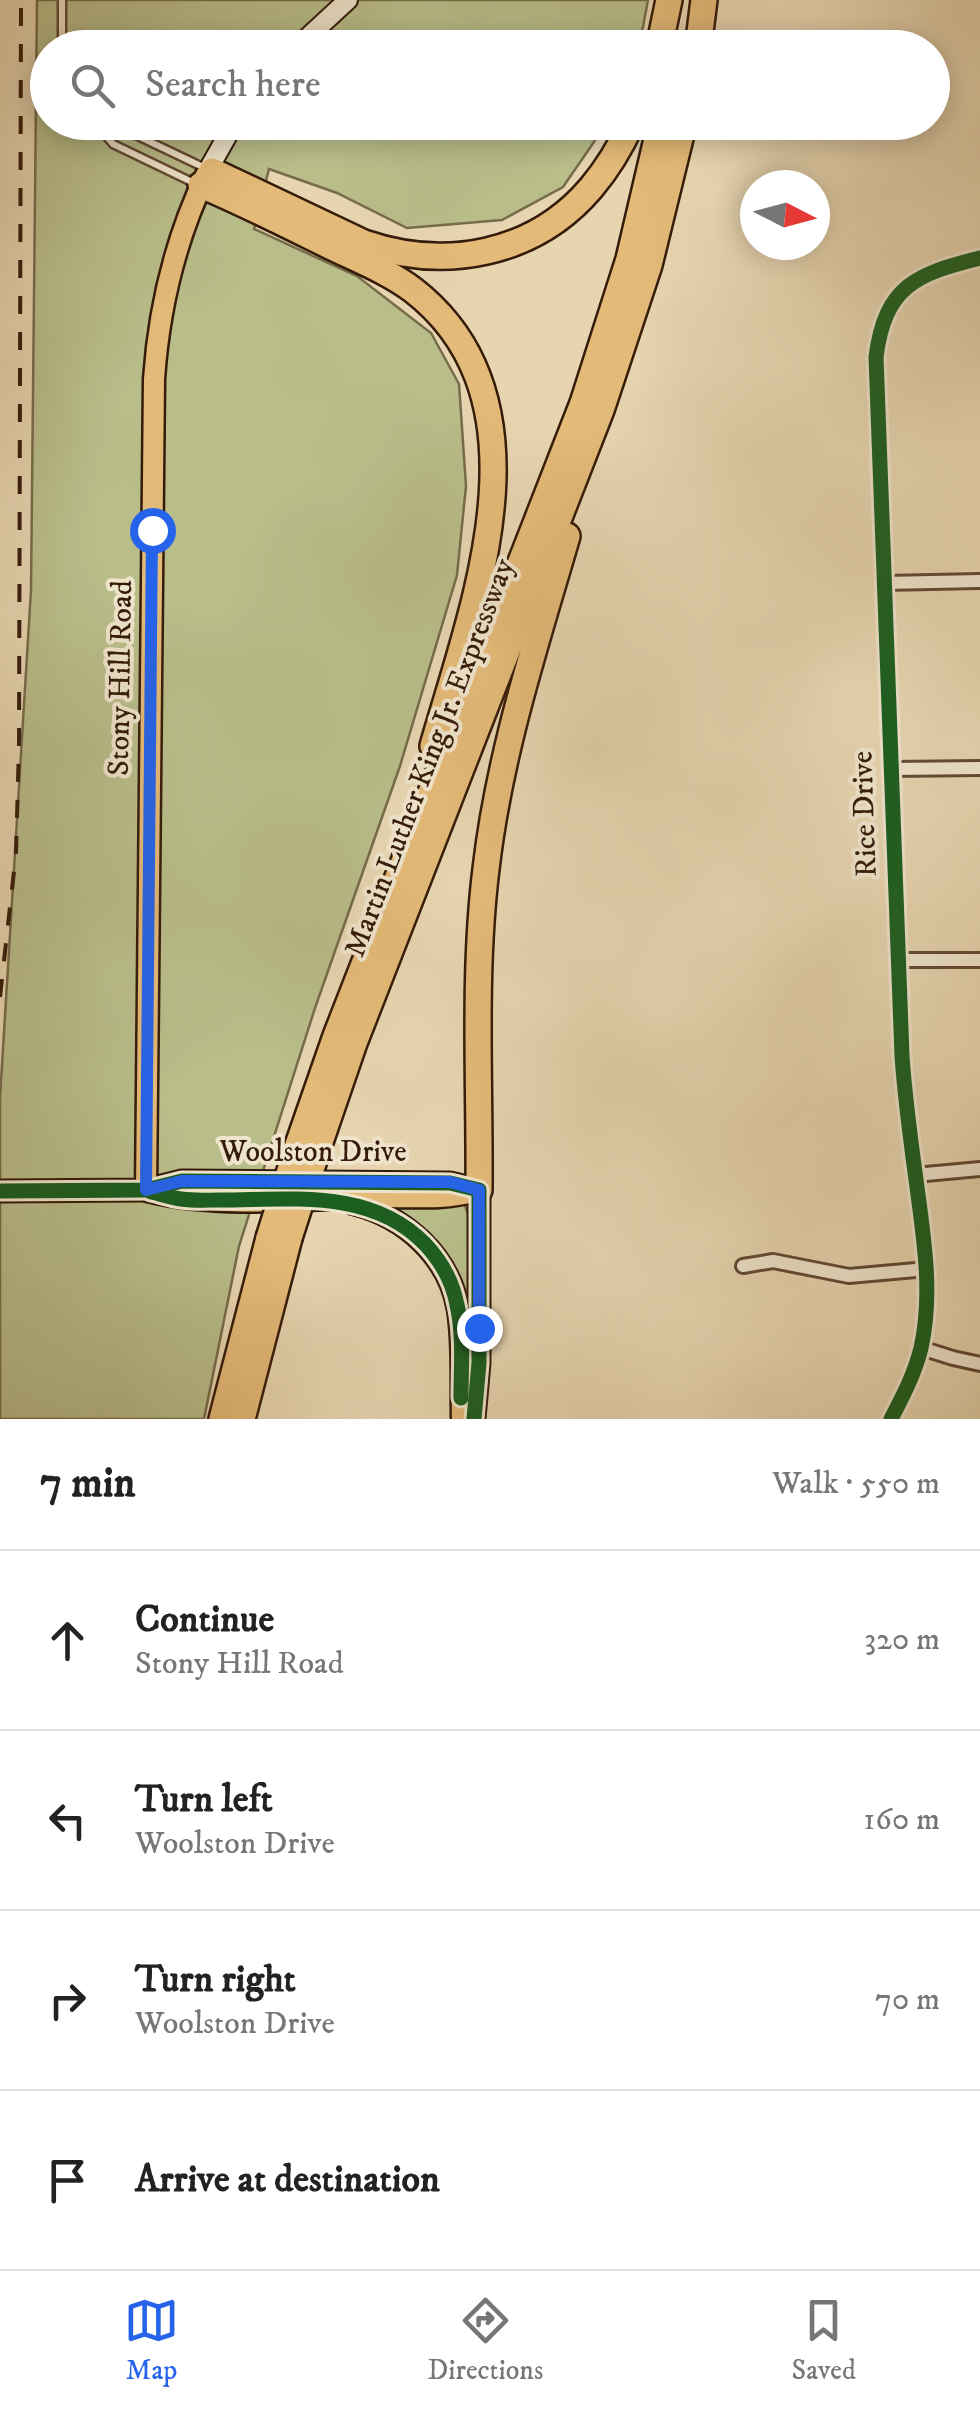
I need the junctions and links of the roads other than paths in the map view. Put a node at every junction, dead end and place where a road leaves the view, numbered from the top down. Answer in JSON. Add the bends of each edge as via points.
{"nodes":[{"id":1,"x":62,"y":0,"type":"edge"},
{"id":2,"x":348,"y":0,"type":"edge"},
{"id":3,"x":669,"y":0,"type":"edge"},
{"id":4,"x":680,"y":0,"type":"edge"},
{"id":5,"x":704,"y":0,"type":"edge"},
{"id":6,"x":62,"y":30,"type":"edge"},
{"id":7,"x":316,"y":30,"type":"edge"},
{"id":8,"x":662,"y":30,"type":"edge"},
{"id":9,"x":676,"y":30,"type":"edge"},
{"id":10,"x":700,"y":30,"type":"edge"},
{"id":11,"x":110,"y":140,"type":"edge"},
{"id":12,"x":141,"y":140,"type":"edge"},
{"id":13,"x":226,"y":140,"type":"edge"},
{"id":14,"x":622,"y":140,"type":"edge"},
{"id":15,"x":657,"y":140,"type":"edge"},
{"id":16,"x":680,"y":140,"type":"edge"},
{"id":17,"x":205,"y":178,"type":"junction"},
{"id":18,"x":980,"y":258,"type":"edge"},
{"id":19,"x":618,"y":362,"type":"junction"},
{"id":20,"x":980,"y":580,"type":"edge"},
{"id":21,"x":884,"y":584,"type":"junction"},
{"id":22,"x":980,"y":768,"type":"edge"},
{"id":23,"x":891,"y":769,"type":"junction"},
{"id":24,"x":387,"y":905,"type":"junction"},
{"id":25,"x":898,"y":960,"type":"junction"},
{"id":26,"x":980,"y":960,"type":"edge"},
{"id":27,"x":308,"y":1145,"type":"junction"},
{"id":28,"x":980,"y":1169,"type":"edge"},
{"id":29,"x":915,"y":1175,"type":"junction"},
{"id":30,"x":146,"y":1190,"type":"junction"},
{"id":31,"x":479,"y":1190,"type":"junction"},
{"id":32,"x":0,"y":1191,"type":"edge"},
{"id":33,"x":332,"y":1200,"type":"junction"},
{"id":34,"x":279,"y":1238,"type":"junction"},
{"id":35,"x":743,"y":1266,"type":"dead end"},
{"id":36,"x":927,"y":1269,"type":"junction"},
{"id":37,"x":921,"y":1348,"type":"junction"},
{"id":38,"x":980,"y":1364,"type":"edge"},
{"id":39,"x":222,"y":1419,"type":"edge"},
{"id":40,"x":242,"y":1419,"type":"edge"},
{"id":41,"x":462,"y":1419,"type":"edge"},
{"id":42,"x":474,"y":1419,"type":"edge"},
{"id":43,"x":891,"y":1419,"type":"edge"}],
"edges":[{"from":1,"to":6,"type":"lane"},
{"from":2,"to":7,"type":"street"},
{"from":3,"to":8,"type":"highway"},
{"from":4,"to":9,"type":"highway"},
{"from":5,"to":10,"type":"highway"},
{"from":11,"to":17,"type":"lane"},
{"from":12,"to":17,"type":"lane"},
{"from":13,"to":17,"type":"street","name":"Stony Hill Road"},
{"from":14,"to":17,"type":"highway","via":[[590,190],[558,218],[522,240],[458,256],[384,250],[244,185]]},
{"from":15,"to":24,"type":"highway","name":"Martin Luther King Jr. Expressway","via":[[629,259],[582,403]]},
{"from":16,"to":19,"type":"highway","name":"Martin Luther King Jr. Expressway"},
{"from":17,"to":24,"type":"highway","via":[[412,290],[452,330],[486,402],[493,464],[484,564]]},
{"from":17,"to":30,"type":"main road","name":"Stony Hill Road","via":[[169,274],[154,379]]},
{"from":18,"to":21,"type":"street","name":"Rice Drive","via":[[921,277],[896,296],[883,322],[876,357]]},
{"from":19,"to":27,"type":"highway","name":"Martin Luther King Jr. Expressway"},
{"from":19,"to":31,"type":"highway","via":[[516,712],[490,836],[480,942]]},
{"from":20,"to":21,"type":"street"},
{"from":21,"to":23,"type":"street","name":"Rice Drive"},
{"from":22,"to":23,"type":"street"},
{"from":23,"to":25,"type":"street","name":"Rice Drive"},
{"from":24,"to":27,"type":"highway","name":"Martin Luther King Jr. Expressway","via":[[336,1036]]},
{"from":25,"to":26,"type":"street"},
{"from":25,"to":29,"type":"street","name":"Rice Drive"},
{"from":27,"to":34,"type":"highway","name":"Martin Luther King Jr. Expressway","bridge":true},
{"from":28,"to":29,"type":"street"},
{"from":29,"to":36,"type":"street","name":"Rice Drive"},
{"from":30,"to":31,"type":"main road","name":"Woolston Drive","via":[[201,1181],[450,1182]]},
{"from":30,"to":32,"type":"main road","name":"Woolston Drive"},
{"from":30,"to":33,"type":"main road","name":"Woolston Drive","via":[[182,1200]]},
{"from":31,"to":33,"type":"main road","name":"Woolston Drive","via":[[450,1198]]},
{"from":31,"to":42,"type":"main road"},
{"from":33,"to":41,"type":"main road","name":"Woolston Drive","via":[[397,1222],[440,1263],[459,1312]]},
{"from":34,"to":39,"type":"highway","name":"Martin Luther King Jr. Expressway"},
{"from":34,"to":40,"type":"highway","name":"Martin Luther King Jr. Expressway"},
{"from":35,"to":36,"type":"street","via":[[774,1261],[849,1276]]},
{"from":36,"to":37,"type":"street","name":"Rice Drive"},
{"from":37,"to":38,"type":"street"},
{"from":37,"to":43,"type":"street","name":"Rice Drive"}]}
